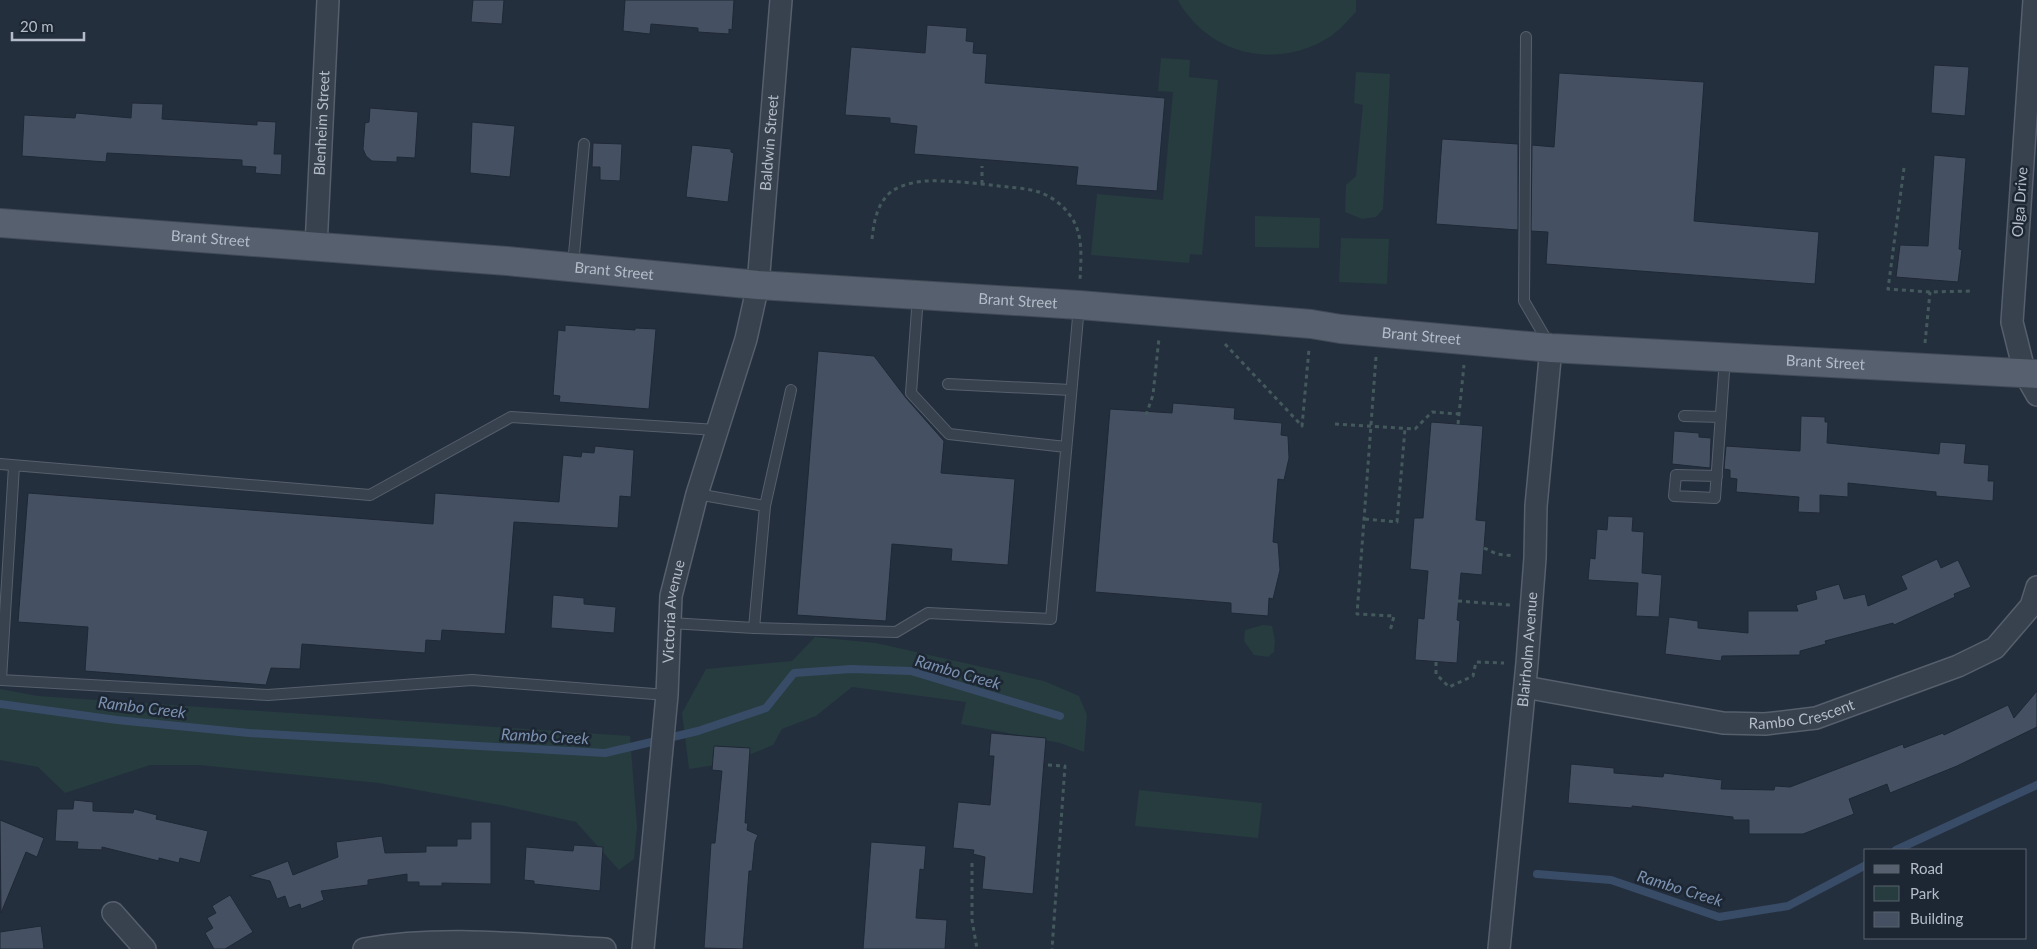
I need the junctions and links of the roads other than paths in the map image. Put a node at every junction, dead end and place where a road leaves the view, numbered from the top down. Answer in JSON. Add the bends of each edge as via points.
{"nodes":[{"id":1,"x":328,"y":0,"type":"edge"},
{"id":2,"x":781,"y":0,"type":"edge"},
{"id":3,"x":2034,"y":0,"type":"edge"},
{"id":4,"x":1526,"y":37,"type":"dead end"},
{"id":5,"x":584,"y":144,"type":"dead end"},
{"id":6,"x":0,"y":223,"type":"edge"},
{"id":7,"x":316,"y":247,"type":"junction"},
{"id":8,"x":573,"y":268,"type":"junction"},
{"id":9,"x":758,"y":285,"type":"junction"},
{"id":10,"x":918,"y":295,"type":"junction"},
{"id":11,"x":1079,"y":305,"type":"junction"},
{"id":12,"x":1551,"y":348,"type":"junction"},
{"id":13,"x":1725,"y":357,"type":"junction"},
{"id":14,"x":2033,"y":381,"type":"edge"},
{"id":15,"x":948,"y":384,"type":"dead end"},
{"id":16,"x":791,"y":390,"type":"dead end"},
{"id":17,"x":1071,"y":390,"type":"junction"},
{"id":18,"x":1684,"y":416,"type":"dead end"},
{"id":19,"x":1721,"y":417,"type":"junction"},
{"id":20,"x":717,"y":430,"type":"junction"},
{"id":21,"x":1066,"y":448,"type":"junction"},
{"id":22,"x":0,"y":464,"type":"edge"},
{"id":23,"x":14,"y":466,"type":"junction"},
{"id":24,"x":1717,"y":476,"type":"dead end"},
{"id":25,"x":697,"y":494,"type":"junction"},
{"id":26,"x":765,"y":506,"type":"junction"},
{"id":27,"x":2037,"y":587,"type":"edge"},
{"id":28,"x":670,"y":623,"type":"junction"},
{"id":29,"x":754,"y":628,"type":"junction"},
{"id":30,"x":1524,"y":687,"type":"junction"},
{"id":31,"x":666,"y":704,"type":"junction"},
{"id":32,"x":113,"y":913,"type":"dead end"},
{"id":33,"x":145,"y":949,"type":"edge"},
{"id":34,"x":364,"y":949,"type":"edge"},
{"id":35,"x":605,"y":949,"type":"edge"},
{"id":36,"x":643,"y":949,"type":"edge"},
{"id":37,"x":1499,"y":949,"type":"edge"}],
"edges":[{"from":1,"to":7,"type":"street","name":"Blenheim Street"},
{"from":2,"to":9,"type":"street","name":"Baldwin Street"},
{"from":3,"to":14,"type":"street","name":"Olga Drive","via":[[2012,322]]},
{"from":4,"to":12,"type":"lane","via":[[1524,301]]},
{"from":5,"to":8,"type":"lane"},
{"from":6,"to":7,"type":"main road","name":"Brant Street"},
{"from":7,"to":8,"type":"main road","name":"Brant Street"},
{"from":8,"to":9,"type":"main road","name":"Brant Street"},
{"from":9,"to":10,"type":"main road","name":"Brant Street"},
{"from":9,"to":20,"type":"street","name":"Victoria Avenue","via":[[746,339]]},
{"from":10,"to":11,"type":"main road","name":"Brant Street"},
{"from":10,"to":21,"type":"lane","via":[[911,393],[949,434]]},
{"from":11,"to":12,"type":"main road","name":"Brant Street"},
{"from":11,"to":17,"type":"lane"},
{"from":12,"to":13,"type":"main road","name":"Brant Street"},
{"from":12,"to":30,"type":"street","name":"Blairholm Avenue"},
{"from":13,"to":14,"type":"main road","name":"Brant Street","via":[[1923,368]]},
{"from":13,"to":19,"type":"lane"},
{"from":15,"to":17,"type":"lane"},
{"from":16,"to":26,"type":"lane"},
{"from":17,"to":21,"type":"lane"},
{"from":18,"to":19,"type":"lane"},
{"from":19,"to":24,"type":"lane"},
{"from":20,"to":23,"type":"lane","via":[[511,417],[370,496]]},
{"from":20,"to":25,"type":"street","name":"Victoria Avenue"},
{"from":21,"to":29,"type":"lane","via":[[1051,619],[928,613],[896,632]]},
{"from":22,"to":23,"type":"lane"},
{"from":23,"to":31,"type":"lane","via":[[2,680],[268,695],[472,680]]},
{"from":25,"to":26,"type":"lane"},
{"from":25,"to":28,"type":"street","name":"Victoria Avenue","via":[[671,596]]},
{"from":26,"to":29,"type":"lane"},
{"from":27,"to":30,"type":"street","name":"Rambo Crescent","via":[[2031,606],[1995,648],[1958,666],[1816,718],[1765,724],[1723,723]]},
{"from":28,"to":29,"type":"lane"},
{"from":28,"to":31,"type":"street","name":"Victoria Avenue"},
{"from":30,"to":37,"type":"street","name":"Blairholm Avenue"},
{"from":31,"to":36,"type":"street","name":"Victoria Avenue"},
{"from":32,"to":33,"type":"street"},
{"from":34,"to":35,"type":"street","via":[[393,944],[467,942]]}]}
